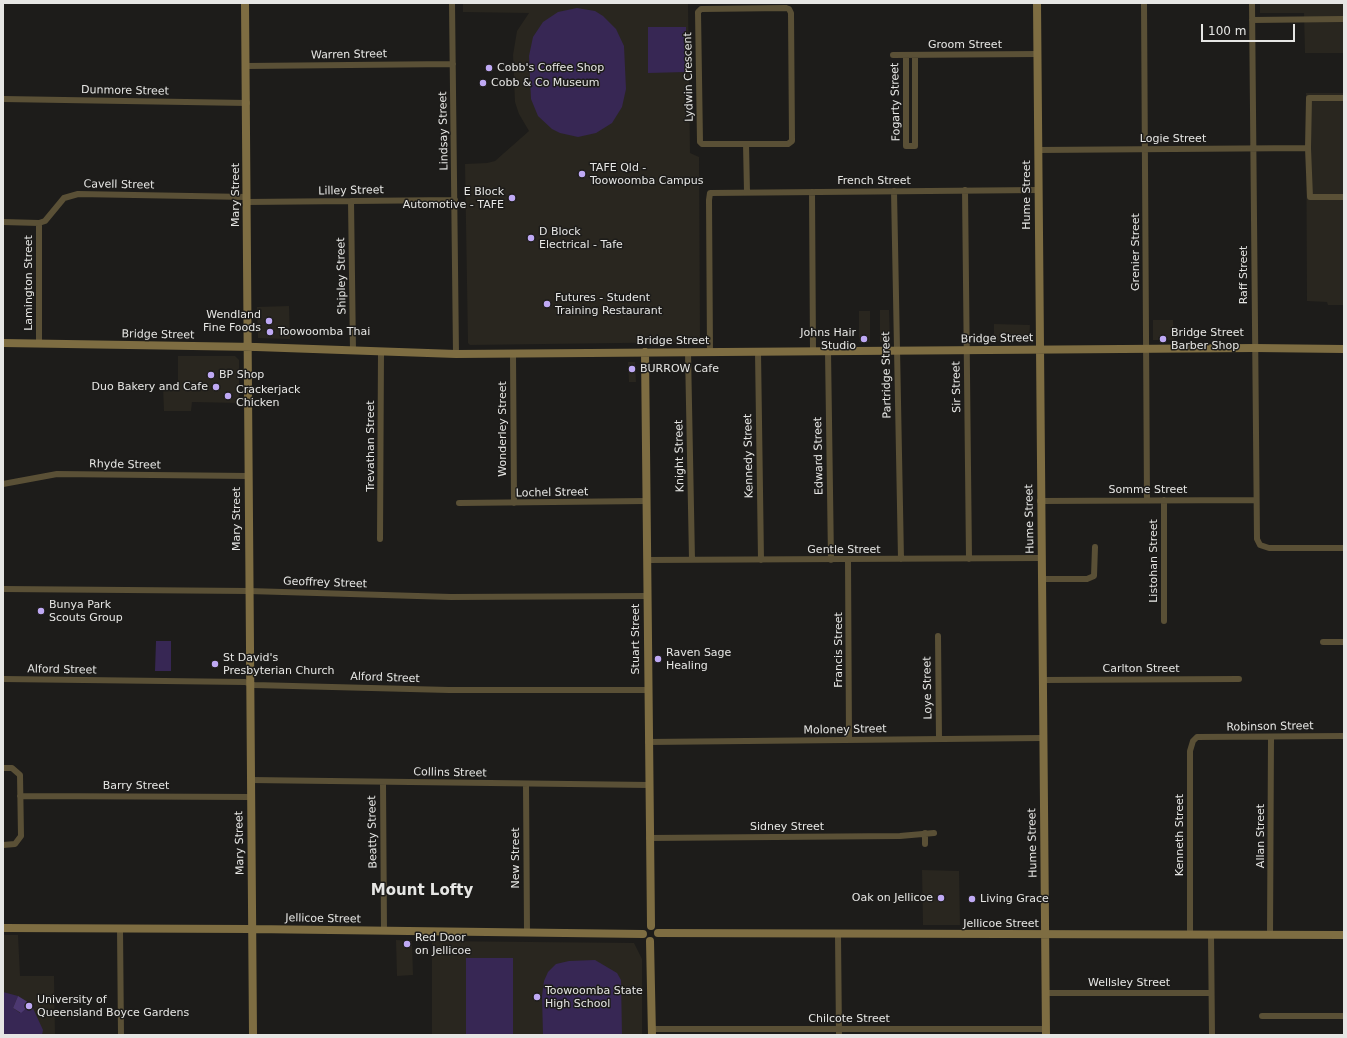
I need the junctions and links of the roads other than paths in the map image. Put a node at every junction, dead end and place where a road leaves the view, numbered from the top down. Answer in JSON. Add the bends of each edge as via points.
{"nodes":[{"id":1,"x":246,"y":3,"type":"edge"},
{"id":2,"x":452,"y":3,"type":"edge"},
{"id":3,"x":1037,"y":3,"type":"edge"},
{"id":4,"x":1144,"y":3,"type":"edge"},
{"id":5,"x":1252,"y":3,"type":"edge"},
{"id":6,"x":744,"y":6,"type":"edge"},
{"id":7,"x":1344,"y":19,"type":"edge"},
{"id":8,"x":1252,"y":20,"type":"junction"},
{"id":9,"x":1038,"y":54,"type":"junction"},
{"id":10,"x":893,"y":55,"type":"dead end"},
{"id":11,"x":906,"y":55,"type":"junction"},
{"id":12,"x":915,"y":55,"type":"junction"},
{"id":13,"x":453,"y":64,"type":"junction"},
{"id":14,"x":246,"y":66,"type":"junction"},
{"id":15,"x":1344,"y":98,"type":"edge"},
{"id":16,"x":3,"y":99,"type":"edge"},
{"id":17,"x":247,"y":103,"type":"junction"},
{"id":18,"x":746,"y":144,"type":"junction"},
{"id":19,"x":1308,"y":148,"type":"junction"},
{"id":20,"x":1145,"y":149,"type":"junction"},
{"id":21,"x":1253,"y":149,"type":"junction"},
{"id":22,"x":1038,"y":150,"type":"junction"},
{"id":23,"x":965,"y":190,"type":"junction"},
{"id":24,"x":1038,"y":190,"type":"junction"},
{"id":25,"x":894,"y":191,"type":"junction"},
{"id":26,"x":746,"y":192,"type":"junction"},
{"id":27,"x":812,"y":192,"type":"junction"},
{"id":28,"x":1344,"y":198,"type":"edge"},
{"id":29,"x":247,"y":200,"type":"junction"},
{"id":30,"x":454,"y":200,"type":"junction"},
{"id":31,"x":351,"y":201,"type":"junction"},
{"id":32,"x":3,"y":222,"type":"edge"},
{"id":33,"x":39,"y":223,"type":"junction"},
{"id":34,"x":3,"y":343,"type":"edge"},
{"id":35,"x":39,"y":344,"type":"junction"},
{"id":36,"x":248,"y":347,"type":"junction"},
{"id":37,"x":1254,"y":348,"type":"junction"},
{"id":38,"x":1146,"y":349,"type":"junction"},
{"id":39,"x":1344,"y":349,"type":"edge"},
{"id":40,"x":966,"y":350,"type":"junction"},
{"id":41,"x":1039,"y":350,"type":"junction"},
{"id":42,"x":353,"y":351,"type":"junction"},
{"id":43,"x":813,"y":351,"type":"junction"},
{"id":44,"x":828,"y":351,"type":"junction"},
{"id":45,"x":896,"y":351,"type":"junction"},
{"id":46,"x":380,"y":352,"type":"junction"},
{"id":47,"x":645,"y":352,"type":"junction"},
{"id":48,"x":688,"y":352,"type":"junction"},
{"id":49,"x":710,"y":352,"type":"junction"},
{"id":50,"x":758,"y":352,"type":"junction"},
{"id":51,"x":456,"y":354,"type":"junction"},
{"id":52,"x":513,"y":354,"type":"junction"},
{"id":53,"x":248,"y":476,"type":"junction"},
{"id":54,"x":3,"y":484,"type":"edge"},
{"id":55,"x":1148,"y":500,"type":"junction"},
{"id":56,"x":1164,"y":500,"type":"junction"},
{"id":57,"x":1256,"y":500,"type":"junction"},
{"id":58,"x":1040,"y":501,"type":"junction"},
{"id":59,"x":646,"y":502,"type":"junction"},
{"id":60,"x":459,"y":503,"type":"dead end"},
{"id":61,"x":514,"y":503,"type":"junction"},
{"id":62,"x":380,"y":539,"type":"dead end"},
{"id":63,"x":1095,"y":547,"type":"dead end"},
{"id":64,"x":1344,"y":548,"type":"edge"},
{"id":65,"x":1041,"y":558,"type":"junction"},
{"id":66,"x":901,"y":559,"type":"junction"},
{"id":67,"x":969,"y":559,"type":"junction"},
{"id":68,"x":647,"y":560,"type":"junction"},
{"id":69,"x":692,"y":560,"type":"junction"},
{"id":70,"x":761,"y":560,"type":"junction"},
{"id":71,"x":831,"y":560,"type":"junction"},
{"id":72,"x":848,"y":560,"type":"junction"},
{"id":73,"x":1042,"y":579,"type":"junction"},
{"id":74,"x":3,"y":589,"type":"edge"},
{"id":75,"x":249,"y":591,"type":"junction"},
{"id":76,"x":647,"y":596,"type":"junction"},
{"id":77,"x":1164,"y":621,"type":"dead end"},
{"id":78,"x":938,"y":636,"type":"dead end"},
{"id":79,"x":1323,"y":642,"type":"dead end"},
{"id":80,"x":1344,"y":642,"type":"edge"},
{"id":81,"x":1239,"y":678,"type":"dead end"},
{"id":82,"x":3,"y":679,"type":"edge"},
{"id":83,"x":1042,"y":680,"type":"junction"},
{"id":84,"x":250,"y":683,"type":"junction"},
{"id":85,"x":648,"y":690,"type":"junction"},
{"id":86,"x":1344,"y":736,"type":"edge"},
{"id":87,"x":1197,"y":737,"type":"joint"},
{"id":88,"x":1271,"y":737,"type":"junction"},
{"id":89,"x":1042,"y":738,"type":"junction"},
{"id":90,"x":939,"y":739,"type":"junction"},
{"id":91,"x":850,"y":740,"type":"junction"},
{"id":92,"x":648,"y":742,"type":"junction"},
{"id":93,"x":3,"y":768,"type":"edge"},
{"id":94,"x":251,"y":780,"type":"junction"},
{"id":95,"x":383,"y":782,"type":"junction"},
{"id":96,"x":526,"y":784,"type":"junction"},
{"id":97,"x":649,"y":785,"type":"junction"},
{"id":98,"x":20,"y":796,"type":"junction"},
{"id":99,"x":251,"y":797,"type":"junction"},
{"id":100,"x":934,"y":833,"type":"dead end"},
{"id":101,"x":925,"y":834,"type":"junction"},
{"id":102,"x":649,"y":838,"type":"junction"},
{"id":103,"x":925,"y":844,"type":"dead end"},
{"id":104,"x":3,"y":845,"type":"edge"},
{"id":105,"x":651,"y":926,"type":"junction"},
{"id":106,"x":3,"y":928,"type":"edge"},
{"id":107,"x":120,"y":929,"type":"junction"},
{"id":108,"x":252,"y":929,"type":"junction"},
{"id":109,"x":384,"y":931,"type":"junction"},
{"id":110,"x":527,"y":932,"type":"junction"},
{"id":111,"x":658,"y":933,"type":"junction"},
{"id":112,"x":643,"y":934,"type":"junction"},
{"id":113,"x":838,"y":935,"type":"junction"},
{"id":114,"x":1045,"y":935,"type":"junction"},
{"id":115,"x":1190,"y":935,"type":"junction"},
{"id":116,"x":1211,"y":935,"type":"junction"},
{"id":117,"x":1270,"y":935,"type":"junction"},
{"id":118,"x":1344,"y":935,"type":"edge"},
{"id":119,"x":650,"y":941,"type":"junction"},
{"id":120,"x":1046,"y":993,"type":"junction"},
{"id":121,"x":1211,"y":993,"type":"junction"},
{"id":122,"x":1262,"y":1016,"type":"dead end"},
{"id":123,"x":1344,"y":1016,"type":"edge"},
{"id":124,"x":652,"y":1032,"type":"edge"},
{"id":125,"x":839,"y":1032,"type":"edge"},
{"id":126,"x":1046,"y":1032,"type":"edge"},
{"id":127,"x":989,"y":1033,"type":"edge"},
{"id":128,"x":121,"y":1035,"type":"edge"},
{"id":129,"x":253,"y":1035,"type":"edge"},
{"id":130,"x":1212,"y":1035,"type":"edge"}],
"edges":[{"from":1,"to":14,"type":"street","name":"Mary Street"},
{"from":2,"to":13,"type":"street","name":"Lindsay Street"},
{"from":3,"to":9,"type":"street","name":"Hume Street"},
{"from":4,"to":20,"type":"street","name":"Grenier Street"},
{"from":5,"to":8,"type":"street","name":"Raff Street"},
{"from":6,"to":18,"type":"street","name":"Lydwin Crescent","via":[[701,9],[698,14],[700,142],[703,145]]},
{"from":6,"to":18,"type":"street","name":"Lydwin Crescent","via":[[790,10],[792,139],[789,144]]},
{"from":7,"to":8,"type":"street"},
{"from":8,"to":21,"type":"street","name":"Raff Street"},
{"from":9,"to":12,"type":"street","name":"Groom Street"},
{"from":9,"to":22,"type":"street","name":"Hume Street"},
{"from":10,"to":11,"type":"street","name":"Groom Street"},
{"from":11,"to":12,"type":"street","name":"Groom Street"},
{"from":11,"to":12,"type":"street","name":"Fogarty Street","via":[[906,146],[915,146]]},
{"from":13,"to":14,"type":"street","name":"Warren Street"},
{"from":13,"to":30,"type":"street","name":"Lindsay Street"},
{"from":14,"to":17,"type":"street","name":"Mary Street"},
{"from":15,"to":19,"type":"street","via":[[1309,98]]},
{"from":16,"to":17,"type":"street","name":"Dunmore Street"},
{"from":17,"to":29,"type":"street","name":"Mary Street"},
{"from":18,"to":26,"type":"street"},
{"from":19,"to":21,"type":"street","name":"Logie Street"},
{"from":19,"to":28,"type":"street","via":[[1310,198]]},
{"from":20,"to":21,"type":"street","name":"Logie Street"},
{"from":20,"to":22,"type":"street","name":"Logie Street"},
{"from":20,"to":38,"type":"street","name":"Grenier Street"},
{"from":21,"to":37,"type":"street","name":"Raff Street"},
{"from":22,"to":24,"type":"street","name":"Hume Street"},
{"from":23,"to":24,"type":"street","name":"French Street"},
{"from":23,"to":25,"type":"street","name":"French Street"},
{"from":23,"to":40,"type":"street","name":"Sir Street"},
{"from":24,"to":41,"type":"street","name":"Hume Street"},
{"from":25,"to":27,"type":"street","name":"French Street"},
{"from":25,"to":45,"type":"street","name":"Partridge Street"},
{"from":26,"to":27,"type":"street","name":"French Street"},
{"from":26,"to":49,"type":"street","name":"French Street","via":[[710,194]]},
{"from":27,"to":43,"type":"street"},
{"from":29,"to":31,"type":"street","name":"Lilley Street"},
{"from":29,"to":33,"type":"street","name":"Cavell Street","via":[[78,194],[64,198],[50,218]]},
{"from":29,"to":36,"type":"street","name":"Mary Street"},
{"from":30,"to":31,"type":"street","name":"Lilley Street"},
{"from":30,"to":51,"type":"street","name":"Lindsay Street"},
{"from":31,"to":42,"type":"street","name":"Shipley Street"},
{"from":32,"to":33,"type":"street"},
{"from":33,"to":35,"type":"street","name":"Lamington Street"},
{"from":34,"to":35,"type":"street","name":"Bridge Street"},
{"from":35,"to":36,"type":"street","name":"Bridge Street"},
{"from":36,"to":42,"type":"street","name":"Bridge Street"},
{"from":36,"to":53,"type":"street","name":"Mary Street"},
{"from":37,"to":38,"type":"street","name":"Bridge Street"},
{"from":37,"to":39,"type":"street","name":"Bridge Street"},
{"from":37,"to":57,"type":"street","name":"Raff Street"},
{"from":38,"to":41,"type":"street","name":"Bridge Street"},
{"from":38,"to":55,"type":"street","name":"Grenier Street"},
{"from":40,"to":41,"type":"street","name":"Bridge Street"},
{"from":40,"to":45,"type":"street","name":"Bridge Street"},
{"from":40,"to":67,"type":"street","name":"Sir Street"},
{"from":41,"to":58,"type":"street","name":"Hume Street"},
{"from":42,"to":46,"type":"street","name":"Bridge Street"},
{"from":43,"to":44,"type":"street","name":"Bridge Street"},
{"from":43,"to":50,"type":"street","name":"Bridge Street"},
{"from":44,"to":45,"type":"street","name":"Bridge Street"},
{"from":44,"to":71,"type":"street","name":"Edward Street"},
{"from":45,"to":66,"type":"street","name":"Partridge Street"},
{"from":46,"to":51,"type":"street","name":"Bridge Street"},
{"from":46,"to":62,"type":"street","name":"Trevathan Street"},
{"from":47,"to":48,"type":"street","name":"Bridge Street"},
{"from":47,"to":52,"type":"street","name":"Bridge Street"},
{"from":47,"to":59,"type":"street","name":"Stuart Street"},
{"from":48,"to":49,"type":"street","name":"Bridge Street"},
{"from":48,"to":69,"type":"street","name":"Knight Street"},
{"from":49,"to":50,"type":"street","name":"Bridge Street"},
{"from":50,"to":70,"type":"street","name":"Kennedy Street"},
{"from":51,"to":52,"type":"street","name":"Bridge Street"},
{"from":52,"to":61,"type":"street","name":"Wonderley Street"},
{"from":53,"to":54,"type":"street","name":"Rhyde Street","via":[[57,474]]},
{"from":53,"to":75,"type":"street","name":"Mary Street"},
{"from":55,"to":56,"type":"street","name":"Somme Street"},
{"from":55,"to":58,"type":"street","name":"Somme Street"},
{"from":56,"to":57,"type":"street","name":"Somme Street"},
{"from":56,"to":77,"type":"street","name":"Listohan Street"},
{"from":57,"to":64,"type":"street","name":"Raff Street","via":[[1256,536],[1260,545],[1269,548]]},
{"from":58,"to":65,"type":"street","name":"Hume Street"},
{"from":59,"to":61,"type":"street","name":"Lochel Street"},
{"from":59,"to":68,"type":"street","name":"Stuart Street"},
{"from":60,"to":61,"type":"street","name":"Lochel Street"},
{"from":63,"to":73,"type":"street","via":[[1094,576],[1087,579]]},
{"from":65,"to":67,"type":"street","name":"Gentle Street"},
{"from":65,"to":73,"type":"street","name":"Hume Street"},
{"from":66,"to":67,"type":"street","name":"Gentle Street"},
{"from":66,"to":72,"type":"street","name":"Gentle Street"},
{"from":68,"to":69,"type":"street","name":"Gentle Street"},
{"from":68,"to":76,"type":"street","name":"Stuart Street"},
{"from":69,"to":70,"type":"street","name":"Gentle Street"},
{"from":70,"to":71,"type":"street","name":"Gentle Street"},
{"from":71,"to":72,"type":"street","name":"Gentle Street"},
{"from":72,"to":91,"type":"street","name":"Francis Street"},
{"from":73,"to":83,"type":"street","name":"Hume Street"},
{"from":74,"to":75,"type":"street","name":"Geoffrey Street"},
{"from":75,"to":76,"type":"street","name":"Geoffrey Street","via":[[451,597]]},
{"from":75,"to":84,"type":"street","name":"Mary Street"},
{"from":76,"to":85,"type":"street","name":"Stuart Street"},
{"from":78,"to":90,"type":"street","name":"Loye Street"},
{"from":79,"to":80,"type":"street"},
{"from":81,"to":83,"type":"street","name":"Carlton Street"},
{"from":82,"to":84,"type":"street","name":"Alford Street"},
{"from":83,"to":89,"type":"street","name":"Hume Street"},
{"from":84,"to":85,"type":"street","name":"Alford Street","via":[[449,690]]},
{"from":84,"to":94,"type":"street","name":"Mary Street"},
{"from":85,"to":92,"type":"street","name":"Stuart Street"},
{"from":86,"to":88,"type":"street","name":"Robinson Street"},
{"from":87,"to":88,"type":"street","name":"Robinson Street"},
{"from":87,"to":115,"type":"street","name":"Kenneth Street","via":[[1190,751]]},
{"from":88,"to":117,"type":"street","name":"Allan Street"},
{"from":89,"to":90,"type":"street","name":"Moloney Street"},
{"from":89,"to":114,"type":"street","name":"Hume Street"},
{"from":90,"to":91,"type":"street","name":"Moloney Street"},
{"from":91,"to":92,"type":"street","name":"Moloney Street"},
{"from":92,"to":97,"type":"street","name":"Stuart Street"},
{"from":93,"to":98,"type":"street","via":[[12,768],[20,775]]},
{"from":94,"to":95,"type":"street","name":"Collins Street"},
{"from":94,"to":99,"type":"street","name":"Mary Street"},
{"from":95,"to":96,"type":"street","name":"Collins Street"},
{"from":95,"to":109,"type":"street","name":"Beatty Street"},
{"from":96,"to":97,"type":"street","name":"Collins Street"},
{"from":96,"to":110,"type":"street","name":"New Street"},
{"from":97,"to":102,"type":"street","name":"Stuart Street"},
{"from":98,"to":99,"type":"street","name":"Barry Street"},
{"from":98,"to":104,"type":"street","via":[[21,836],[16,844]]},
{"from":99,"to":108,"type":"street","name":"Mary Street"},
{"from":100,"to":101,"type":"street","name":"Sidney Street"},
{"from":101,"to":102,"type":"street","name":"Sidney Street"},
{"from":101,"to":103,"type":"street"},
{"from":102,"to":105,"type":"street","name":"Stuart Street"},
{"from":105,"to":111,"type":"street"},
{"from":105,"to":112,"type":"street","via":[[644,929]]},
{"from":106,"to":107,"type":"street","name":"Jellicoe Street"},
{"from":107,"to":108,"type":"street","name":"Jellicoe Street"},
{"from":107,"to":128,"type":"street"},
{"from":108,"to":109,"type":"street","name":"Jellicoe Street"},
{"from":108,"to":129,"type":"street","name":"Mary Street"},
{"from":109,"to":110,"type":"street","name":"Jellicoe Street"},
{"from":110,"to":112,"type":"street","name":"Jellicoe Street"},
{"from":111,"to":113,"type":"street","name":"Jellicoe Street"},
{"from":111,"to":119,"type":"street"},
{"from":112,"to":119,"type":"street"},
{"from":113,"to":114,"type":"street","name":"Jellicoe Street"},
{"from":113,"to":125,"type":"street"},
{"from":114,"to":115,"type":"street","name":"Jellicoe Street"},
{"from":114,"to":120,"type":"street","name":"Hume Street"},
{"from":115,"to":116,"type":"street","name":"Jellicoe Street"},
{"from":116,"to":117,"type":"street","name":"Jellicoe Street"},
{"from":116,"to":121,"type":"street"},
{"from":117,"to":118,"type":"street","name":"Jellicoe Street"},
{"from":119,"to":124,"type":"street"},
{"from":120,"to":121,"type":"street","name":"Wellsley Street"},
{"from":120,"to":126,"type":"street","name":"Hume Street"},
{"from":121,"to":130,"type":"street"},
{"from":122,"to":123,"type":"street"},
{"from":124,"to":125,"type":"street","name":"Chilcote Street"},
{"from":125,"to":127,"type":"street","name":"Chilcote Street"},
{"from":126,"to":127,"type":"street","name":"Chilcote Street"}]}
